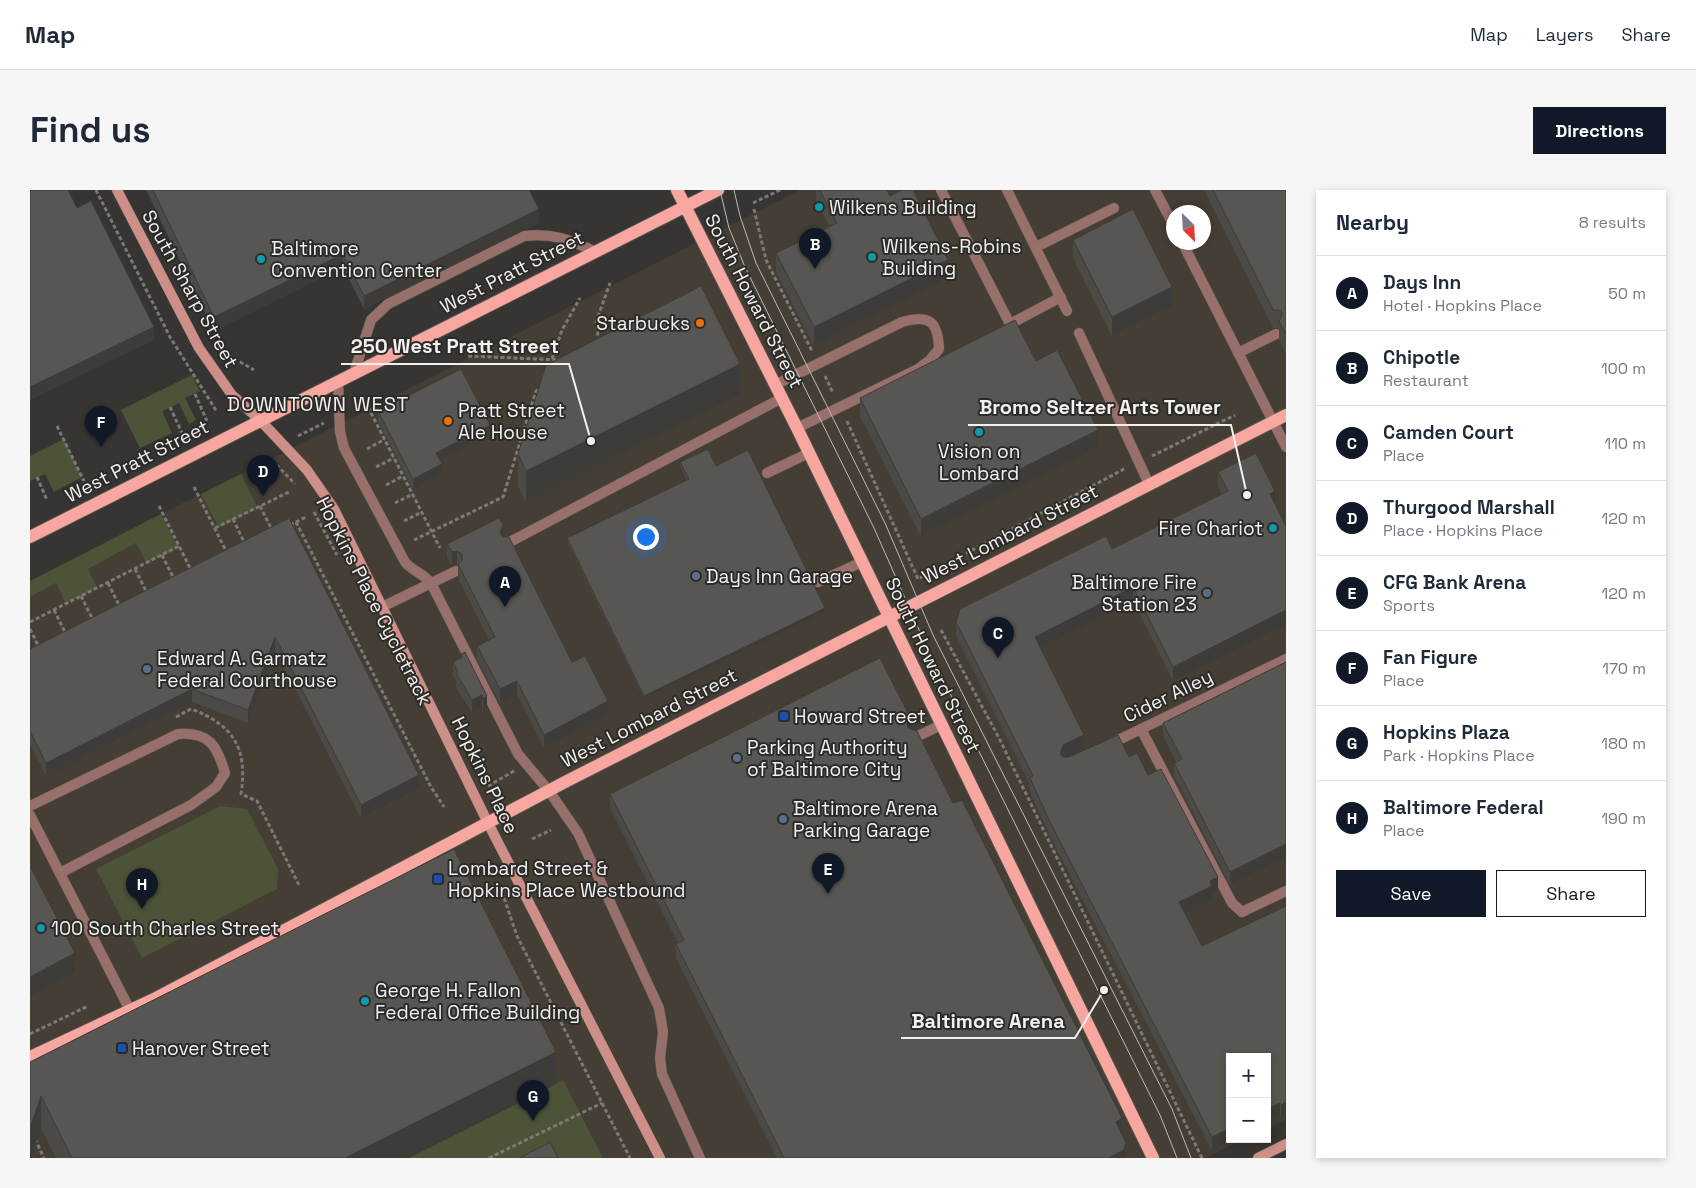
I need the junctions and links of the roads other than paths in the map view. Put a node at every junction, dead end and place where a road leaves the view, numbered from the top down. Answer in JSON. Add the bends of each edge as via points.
{"nodes":[{"id":1,"x":117,"y":190,"type":"edge"},
{"id":2,"x":677,"y":190,"type":"edge"},
{"id":3,"x":718,"y":190,"type":"edge"},
{"id":4,"x":941,"y":190,"type":"edge"},
{"id":5,"x":1007,"y":190,"type":"edge"},
{"id":6,"x":1155,"y":190,"type":"edge"},
{"id":7,"x":684,"y":206,"type":"junction"},
{"id":8,"x":1114,"y":208,"type":"dead end"},
{"id":9,"x":1166,"y":211,"type":"edge"},
{"id":10,"x":1036,"y":247,"type":"junction"},
{"id":11,"x":1186,"y":250,"type":"edge"},
{"id":12,"x":594,"y":251,"type":"junction"},
{"id":13,"x":1061,"y":297,"type":"junction"},
{"id":14,"x":1068,"y":311,"type":"dead end"},
{"id":15,"x":1079,"y":333,"type":"dead end"},
{"id":16,"x":1276,"y":334,"type":"edge"},
{"id":17,"x":1238,"y":353,"type":"junction"},
{"id":18,"x":354,"y":373,"type":"junction"},
{"id":19,"x":338,"y":381,"type":"junction"},
{"id":20,"x":776,"y":385,"type":"junction"},
{"id":21,"x":782,"y":398,"type":"junction"},
{"id":22,"x":1286,"y":415,"type":"edge"},
{"id":23,"x":260,"y":420,"type":"junction"},
{"id":24,"x":1273,"y":421,"type":"junction"},
{"id":25,"x":797,"y":428,"type":"junction"},
{"id":26,"x":1286,"y":447,"type":"edge"},
{"id":27,"x":809,"y":453,"type":"junction"},
{"id":28,"x":767,"y":474,"type":"dead end"},
{"id":29,"x":1149,"y":484,"type":"junction"},
{"id":30,"x":30,"y":537,"type":"edge"},
{"id":31,"x":506,"y":544,"type":"edge"},
{"id":32,"x":862,"y":562,"type":"junction"},
{"id":33,"x":456,"y":571,"type":"edge"},
{"id":34,"x":818,"y":582,"type":"dead end"},
{"id":35,"x":431,"y":583,"type":"junction"},
{"id":36,"x":382,"y":607,"type":"junction"},
{"id":37,"x":889,"y":617,"type":"junction"},
{"id":38,"x":1286,"y":659,"type":"edge"},
{"id":39,"x":941,"y":724,"type":"junction"},
{"id":40,"x":1141,"y":729,"type":"junction"},
{"id":41,"x":914,"y":738,"type":"edge"},
{"id":42,"x":1099,"y":749,"type":"edge"},
{"id":43,"x":549,"y":791,"type":"junction"},
{"id":44,"x":30,"y":806,"type":"edge"},
{"id":45,"x":30,"y":815,"type":"edge"},
{"id":46,"x":488,"y":823,"type":"junction"},
{"id":47,"x":60,"y":874,"type":"junction"},
{"id":48,"x":1286,"y":891,"type":"edge"},
{"id":49,"x":130,"y":1010,"type":"junction"},
{"id":50,"x":30,"y":1057,"type":"edge"},
{"id":51,"x":1286,"y":1144,"type":"edge"},
{"id":52,"x":660,"y":1158,"type":"edge"},
{"id":53,"x":700,"y":1158,"type":"edge"},
{"id":54,"x":1153,"y":1158,"type":"edge"},
{"id":55,"x":1258,"y":1158,"type":"edge"}],
"edges":[{"from":1,"to":23,"type":"main road","name":"South Sharp Street","via":[[198,348],[232,395]]},
{"from":2,"to":7,"type":"main road","name":"South Howard Street"},
{"from":3,"to":7,"type":"main road","name":"West Pratt Street"},
{"from":4,"to":13,"type":"street","via":[[1010,324]]},
{"from":5,"to":10,"type":"street"},
{"from":6,"to":9,"type":"street"},
{"from":7,"to":12,"type":"main road","name":"West Pratt Street"},
{"from":7,"to":20,"type":"main road","name":"South Howard Street"},
{"from":8,"to":10,"type":"street"},
{"from":10,"to":13,"type":"street"},
{"from":11,"to":17,"type":"street"},
{"from":12,"to":18,"type":"main road","name":"West Pratt Street"},
{"from":12,"to":18,"type":"street","via":[[565,238],[543,234],[524,236],[388,304],[371,320]]},
{"from":13,"to":14,"type":"street"},
{"from":15,"to":29,"type":"street"},
{"from":16,"to":17,"type":"street"},
{"from":17,"to":24,"type":"street"},
{"from":18,"to":19,"type":"main road","name":"West Pratt Street"},
{"from":19,"to":23,"type":"main road","name":"West Pratt Street"},
{"from":19,"to":35,"type":"street","via":[[340,432],[344,448],[405,562],[410,569],[424,574]]},
{"from":20,"to":21,"type":"main road","name":"South Howard Street"},
{"from":20,"to":25,"type":"street","via":[[902,322],[918,318],[930,321],[938,331],[939,349],[918,369]]},
{"from":21,"to":25,"type":"main road","name":"South Howard Street"},
{"from":21,"to":31,"type":"street"},
{"from":22,"to":24,"type":"main road","name":"West Lombard Street"},
{"from":23,"to":30,"type":"main road","name":"West Pratt Street"},
{"from":23,"to":36,"type":"main road","name":"Hopkins Place","via":[[307,470],[326,497]]},
{"from":24,"to":26,"type":"street"},
{"from":24,"to":29,"type":"main road","name":"West Lombard Street"},
{"from":25,"to":27,"type":"main road","name":"South Howard Street"},
{"from":27,"to":28,"type":"street"},
{"from":27,"to":32,"type":"main road","name":"South Howard Street"},
{"from":29,"to":37,"type":"main road","name":"West Lombard Street"},
{"from":32,"to":34,"type":"street"},
{"from":32,"to":37,"type":"main road","name":"South Howard Street"},
{"from":33,"to":35,"type":"street"},
{"from":35,"to":36,"type":"street"},
{"from":35,"to":43,"type":"street","via":[[518,754]]},
{"from":36,"to":46,"type":"main road","name":"Hopkins Place"},
{"from":37,"to":39,"type":"main road","name":"South Howard Street"},
{"from":37,"to":43,"type":"main road","name":"West Lombard Street"},
{"from":38,"to":40,"type":"street","name":"Cider Alley"},
{"from":39,"to":41,"type":"street"},
{"from":39,"to":54,"type":"main road","name":"South Howard Street"},
{"from":40,"to":42,"type":"street","name":"Cider Alley"},
{"from":40,"to":48,"type":"street","via":[[1232,903],[1242,912]]},
{"from":43,"to":46,"type":"main road","name":"West Lombard Street"},
{"from":43,"to":53,"type":"street","via":[[580,839],[659,1008],[663,1032],[662,1074]]},
{"from":44,"to":47,"type":"street","via":[[178,734],[194,733],[208,740],[220,755],[225,773],[216,787],[191,806]]},
{"from":45,"to":47,"type":"street"},
{"from":46,"to":49,"type":"main road","name":"West Lombard Street"},
{"from":46,"to":52,"type":"main road","name":"Hopkins Place"},
{"from":47,"to":49,"type":"street"},
{"from":49,"to":50,"type":"main road","name":"West Lombard Street"},
{"from":51,"to":55,"type":"main road"}]}
